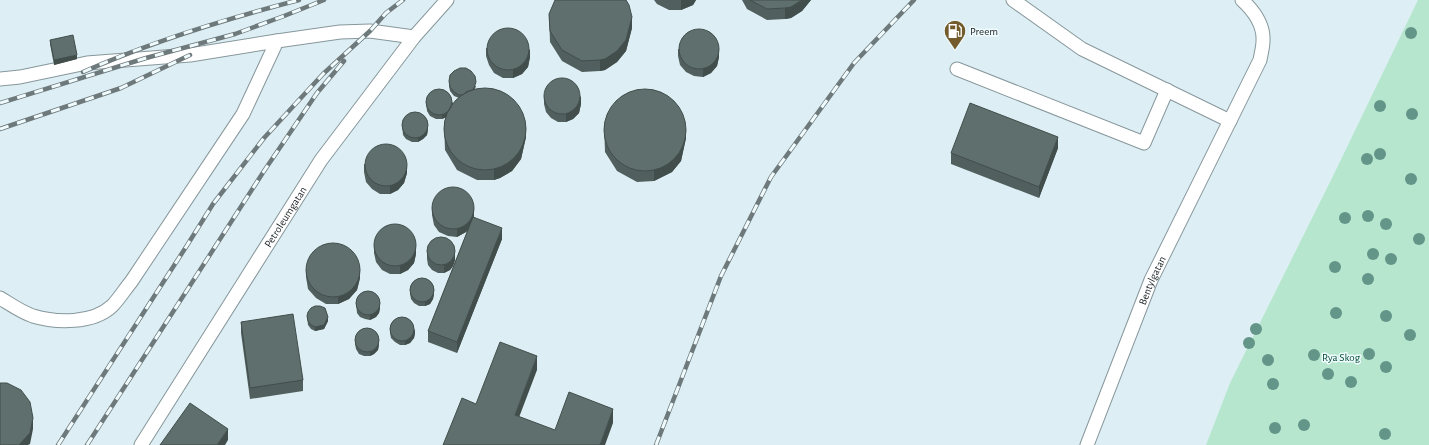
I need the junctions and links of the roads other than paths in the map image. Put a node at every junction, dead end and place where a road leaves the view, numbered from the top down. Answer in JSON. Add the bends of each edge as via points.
{"nodes":[{"id":1,"x":447,"y":0,"type":"edge"},
{"id":2,"x":1013,"y":0,"type":"edge"},
{"id":3,"x":1242,"y":0,"type":"edge"},
{"id":4,"x":414,"y":37,"type":"junction"},
{"id":5,"x":277,"y":41,"type":"junction"},
{"id":6,"x":958,"y":69,"type":"dead end"},
{"id":7,"x":0,"y":79,"type":"edge"},
{"id":8,"x":1167,"y":90,"type":"junction"},
{"id":9,"x":1230,"y":121,"type":"junction"},
{"id":10,"x":0,"y":298,"type":"edge"},
{"id":11,"x":141,"y":445,"type":"edge"},
{"id":12,"x":1087,"y":445,"type":"edge"}],
"edges":[{"from":1,"to":4,"type":"lane","name":"Petroleumgatan"},
{"from":2,"to":8,"type":"lane","via":[[1082,49]]},
{"from":3,"to":9,"type":"lane","name":"Bentylgatan","via":[[1251,8],[1261,25],[1264,41],[1260,60]]},
{"from":4,"to":5,"type":"lane","via":[[370,31],[340,32]]},
{"from":4,"to":11,"type":"lane","name":"Petroleumgatan","via":[[321,160]]},
{"from":5,"to":7,"type":"lane","via":[[190,55],[87,63]]},
{"from":5,"to":10,"type":"lane","via":[[243,114],[131,282],[111,306],[98,314],[77,320],[57,321],[32,316]]},
{"from":6,"to":8,"type":"lane","via":[[1144,143]]},
{"from":8,"to":9,"type":"lane"},
{"from":9,"to":12,"type":"lane","name":"Bentylgatan","via":[[1151,280]]}]}
